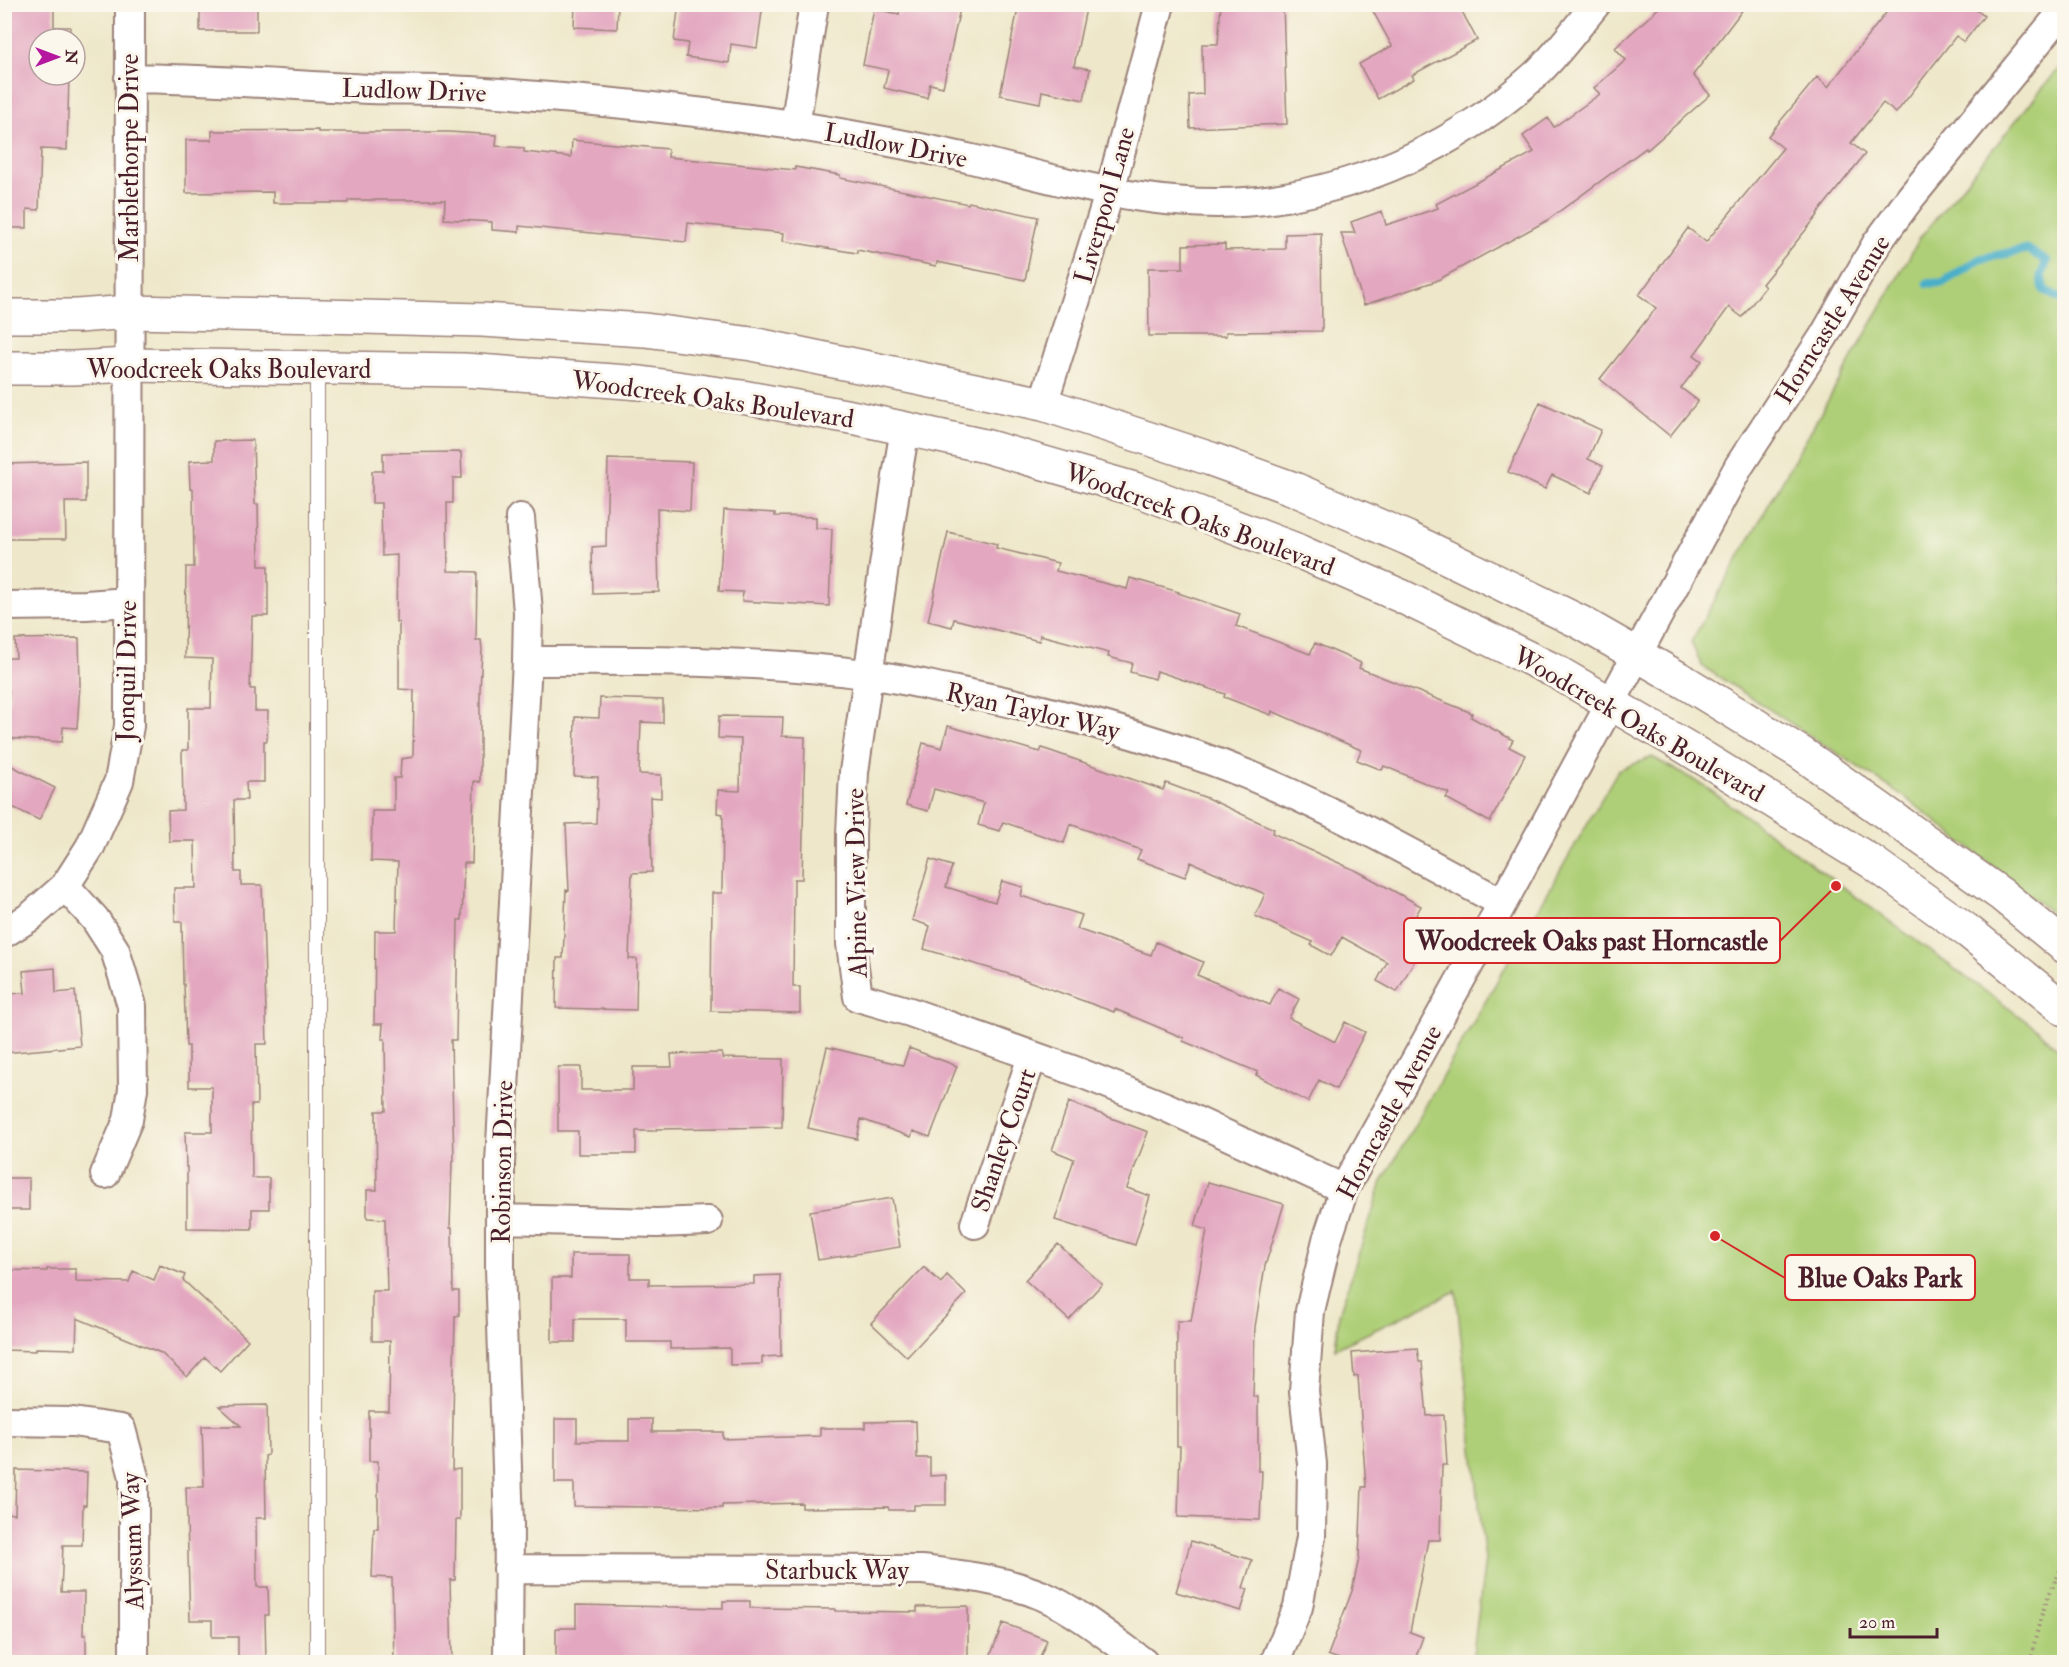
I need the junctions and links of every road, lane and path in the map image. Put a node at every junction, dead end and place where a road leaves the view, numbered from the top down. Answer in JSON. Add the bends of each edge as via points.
{"nodes":[{"id":1,"x":130,"y":4,"type":"edge"},
{"id":2,"x":814,"y":4,"type":"edge"},
{"id":3,"x":1160,"y":4,"type":"edge"},
{"id":4,"x":1596,"y":4,"type":"edge"},
{"id":5,"x":2064,"y":10,"type":"edge"},
{"id":6,"x":129,"y":78,"type":"junction"},
{"id":7,"x":795,"y":126,"type":"junction"},
{"id":8,"x":1110,"y":191,"type":"junction"},
{"id":9,"x":129,"y":312,"type":"junction"},
{"id":10,"x":4,"y":316,"type":"edge"},
{"id":11,"x":129,"y":365,"type":"junction"},
{"id":12,"x":4,"y":368,"type":"edge"},
{"id":13,"x":317,"y":369,"type":"junction"},
{"id":14,"x":1043,"y":404,"type":"junction"},
{"id":15,"x":905,"y":429,"type":"junction"},
{"id":16,"x":520,"y":518,"type":"dead end"},
{"id":17,"x":128,"y":602,"type":"junction"},
{"id":18,"x":4,"y":606,"type":"edge"},
{"id":19,"x":1637,"y":654,"type":"junction"},
{"id":20,"x":527,"y":661,"type":"junction"},
{"id":21,"x":867,"y":674,"type":"junction"},
{"id":22,"x":1611,"y":703,"type":"junction"},
{"id":23,"x":65,"y":886,"type":"junction"},
{"id":24,"x":1502,"y":903,"type":"junction"},
{"id":25,"x":4,"y":933,"type":"edge"},
{"id":26,"x":2064,"y":946,"type":"edge"},
{"id":27,"x":2064,"y":1009,"type":"edge"},
{"id":28,"x":1032,"y":1057,"type":"junction"},
{"id":29,"x":105,"y":1174,"type":"dead end"},
{"id":30,"x":1344,"y":1189,"type":"junction"},
{"id":31,"x":500,"y":1219,"type":"junction"},
{"id":32,"x":708,"y":1221,"type":"dead end"},
{"id":33,"x":975,"y":1224,"type":"dead end"},
{"id":34,"x":4,"y":1421,"type":"edge"},
{"id":35,"x":2064,"y":1532,"type":"edge"},
{"id":36,"x":508,"y":1569,"type":"junction"},
{"id":37,"x":2057,"y":1578,"type":"junction"},
{"id":38,"x":2064,"y":1580,"type":"edge"},
{"id":39,"x":134,"y":1662,"type":"edge"},
{"id":40,"x":317,"y":1662,"type":"edge"},
{"id":41,"x":508,"y":1662,"type":"edge"},
{"id":42,"x":1143,"y":1662,"type":"edge"},
{"id":43,"x":1275,"y":1662,"type":"edge"},
{"id":44,"x":2031,"y":1662,"type":"edge"}],
"edges":[{"from":1,"to":6,"type":"street","name":"Marblethorpe Drive"},
{"from":2,"to":7,"type":"street"},
{"from":3,"to":8,"type":"street","name":"Liverpool Lane"},
{"from":4,"to":8,"type":"street","name":"Ludlow Drive","via":[[1536,74],[1484,117],[1428,151],[1396,165],[1330,188],[1239,202],[1199,204]]},
{"from":5,"to":19,"type":"street","name":"Horncastle Avenue","via":[[1877,243],[1824,336],[1738,466]]},
{"from":6,"to":7,"type":"street","name":"Ludlow Drive","via":[[481,92],[591,100]]},
{"from":6,"to":9,"type":"street","name":"Marblethorpe Drive"},
{"from":7,"to":8,"type":"street","name":"Ludlow Drive","via":[[970,159]]},
{"from":8,"to":14,"type":"street","name":"Liverpool Lane"},
{"from":9,"to":10,"type":"main road","name":"Woodcreek Oaks Boulevard"},
{"from":9,"to":11,"type":"street","name":"Marblethorpe Drive"},
{"from":9,"to":14,"type":"main road","name":"Woodcreek Oaks Boulevard","via":[[482,320],[645,330],[752,344]]},
{"from":11,"to":12,"type":"main road","name":"Woodcreek Oaks Boulevard"},
{"from":11,"to":13,"type":"main road","name":"Woodcreek Oaks Boulevard"},
{"from":11,"to":17,"type":"street","name":"Jonquil Drive"},
{"from":13,"to":15,"type":"main road","name":"Woodcreek Oaks Boulevard","via":[[464,370],[641,383],[754,399]]},
{"from":13,"to":40,"type":"lane"},
{"from":14,"to":19,"type":"main road","name":"Woodcreek Oaks Boulevard","via":[[1294,489],[1482,574]]},
{"from":15,"to":21,"type":"street","name":"Alpine View Drive"},
{"from":15,"to":22,"type":"main road","name":"Woodcreek Oaks Boulevard","via":[[985,446],[1138,490],[1291,548],[1556,671]]},
{"from":16,"to":20,"type":"street","name":"Robinson Drive","via":[[528,612]]},
{"from":17,"to":18,"type":"street"},
{"from":17,"to":23,"type":"street","name":"Jonquil Drive","via":[[129,726],[120,781],[90,847]]},
{"from":19,"to":22,"type":"street","name":"Horncastle Avenue"},
{"from":19,"to":26,"type":"main road","name":"Woodcreek Oaks Boulevard","via":[[1801,753],[2002,895]]},
{"from":20,"to":21,"type":"street","name":"Ryan Taylor Way","via":[[745,664]]},
{"from":20,"to":31,"type":"street","name":"Robinson Drive","via":[[503,1080]]},
{"from":21,"to":24,"type":"street","name":"Ryan Taylor Way","via":[[1010,702],[1121,730],[1251,776],[1355,825]]},
{"from":21,"to":28,"type":"street","name":"Alpine View Drive","via":[[854,772],[851,834],[851,944],[858,997]]},
{"from":22,"to":24,"type":"street","name":"Horncastle Avenue"},
{"from":22,"to":27,"type":"main road","name":"Woodcreek Oaks Boulevard","via":[[1872,862],[1969,932]]},
{"from":23,"to":25,"type":"street","name":"Jonquil Drive","via":[[30,917]]},
{"from":23,"to":29,"type":"street","via":[[95,919],[115,950],[132,1006],[133,1089],[128,1120]]},
{"from":24,"to":30,"type":"street","name":"Horncastle Avenue"},
{"from":28,"to":30,"type":"street","name":"Alpine View Drive","via":[[1166,1107]]},
{"from":28,"to":33,"type":"street","name":"Shanley Court"},
{"from":30,"to":43,"type":"street","name":"Horncastle Avenue","via":[[1310,1311],[1304,1391],[1312,1464],[1311,1537],[1298,1607]]},
{"from":31,"to":32,"type":"street"},
{"from":31,"to":36,"type":"street","name":"Robinson Drive"},
{"from":34,"to":39,"type":"street","name":"Alyssum Way","via":[[73,1422],[121,1429],[134,1477]]},
{"from":35,"to":37,"type":"path"},
{"from":36,"to":41,"type":"street","name":"Robinson Drive"},
{"from":36,"to":42,"type":"street","name":"Starbuck Way","via":[[922,1570],[982,1578],[1044,1596],[1090,1623]]},
{"from":37,"to":38,"type":"path"},
{"from":37,"to":44,"type":"path","via":[[2045,1601]]}]}
